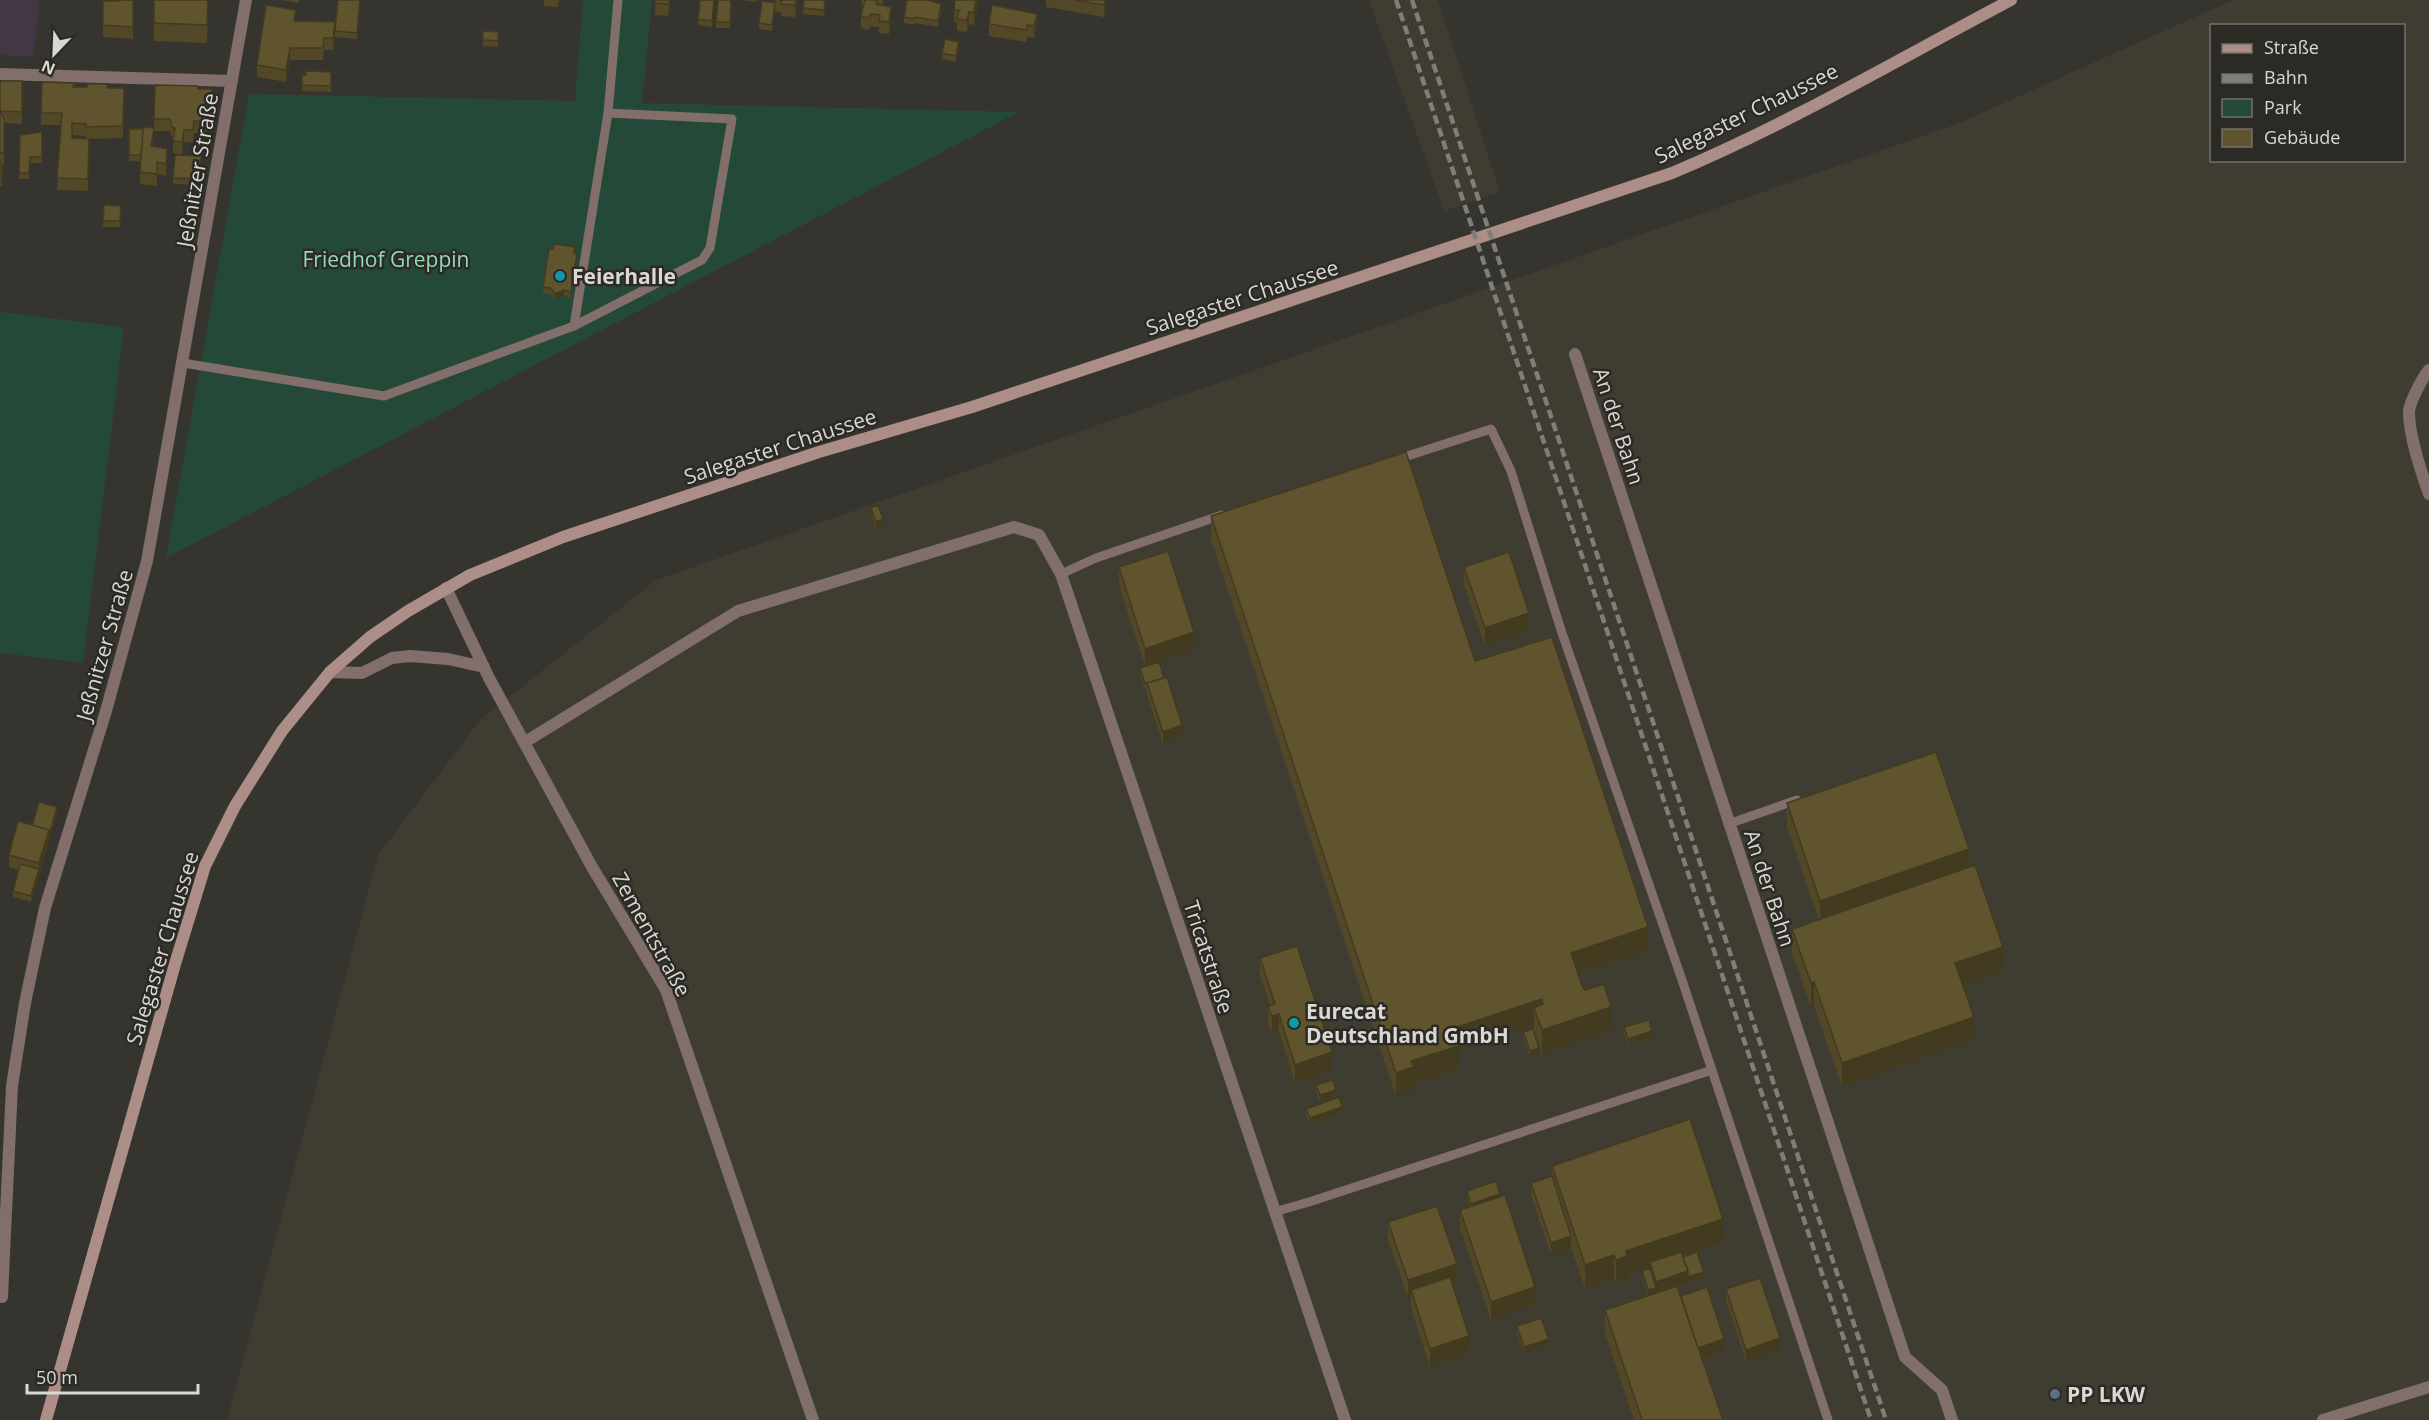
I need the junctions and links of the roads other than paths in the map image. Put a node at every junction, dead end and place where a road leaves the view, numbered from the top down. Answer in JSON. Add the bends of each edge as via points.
{"nodes":[{"id":1,"x":246,"y":0,"type":"edge"},
{"id":2,"x":618,"y":0,"type":"edge"},
{"id":3,"x":2011,"y":0,"type":"edge"},
{"id":4,"x":0,"y":74,"type":"edge"},
{"id":5,"x":232,"y":81,"type":"junction"},
{"id":6,"x":608,"y":113,"type":"junction"},
{"id":7,"x":574,"y":326,"type":"junction"},
{"id":8,"x":1575,"y":354,"type":"dead end"},
{"id":9,"x":183,"y":363,"type":"junction"},
{"id":10,"x":2429,"y":370,"type":"edge"},
{"id":11,"x":1380,"y":464,"type":"edge"},
{"id":12,"x":2429,"y":494,"type":"edge"},
{"id":13,"x":1235,"y":510,"type":"edge"},
{"id":14,"x":1061,"y":574,"type":"junction"},
{"id":15,"x":446,"y":588,"type":"junction"},
{"id":16,"x":484,"y":667,"type":"junction"},
{"id":17,"x":330,"y":672,"type":"junction"},
{"id":18,"x":525,"y":742,"type":"junction"},
{"id":19,"x":1809,"y":796,"type":"edge"},
{"id":20,"x":1728,"y":824,"type":"junction"},
{"id":21,"x":1712,"y":1070,"type":"junction"},
{"id":22,"x":1274,"y":1212,"type":"junction"},
{"id":23,"x":2,"y":1297,"type":"dead end"},
{"id":24,"x":2429,"y":1387,"type":"edge"},
{"id":25,"x":46,"y":1420,"type":"edge"},
{"id":26,"x":813,"y":1420,"type":"edge"},
{"id":27,"x":1345,"y":1420,"type":"edge"},
{"id":28,"x":1827,"y":1420,"type":"edge"},
{"id":29,"x":1952,"y":1420,"type":"edge"},
{"id":30,"x":2323,"y":1420,"type":"edge"}],
"edges":[{"from":1,"to":5,"type":"street","name":"Jeßnitzer Straße"},
{"from":2,"to":6,"type":"lane"},
{"from":3,"to":15,"type":"main road","name":"Salegaster Chaussee","via":[[1798,113],[1672,173],[972,407],[819,452],[563,537]]},
{"from":4,"to":5,"type":"street"},
{"from":5,"to":9,"type":"street","name":"Jeßnitzer Straße"},
{"from":6,"to":7,"type":"lane"},
{"from":6,"to":7,"type":"lane","via":[[732,119],[710,248],[702,260]]},
{"from":7,"to":9,"type":"lane","via":[[384,396]]},
{"from":8,"to":20,"type":"street","name":"An der Bahn"},
{"from":9,"to":23,"type":"street","name":"Jeßnitzer Straße","via":[[147,561],[45,908],[24,1003],[12,1086]]},
{"from":10,"to":12,"type":"street","via":[[2409,410]]},
{"from":11,"to":21,"type":"lane","via":[[1491,429],[1511,471],[1561,630]]},
{"from":13,"to":14,"type":"lane"},
{"from":14,"to":18,"type":"street","name":"Tricatstraße","via":[[1039,535],[1014,527],[738,610]]},
{"from":14,"to":22,"type":"street","name":"Tricatstraße"},
{"from":15,"to":16,"type":"street","name":"Zementstraße"},
{"from":15,"to":17,"type":"main road","name":"Salegaster Chaussee","via":[[370,637]]},
{"from":16,"to":17,"type":"street","via":[[410,656],[392,658],[362,673]]},
{"from":16,"to":18,"type":"street","name":"Zementstraße"},
{"from":17,"to":25,"type":"main road","name":"Salegaster Chaussee","via":[[256,770],[206,866]]},
{"from":18,"to":26,"type":"street","name":"Zementstraße","via":[[592,867],[666,990]]},
{"from":19,"to":20,"type":"lane"},
{"from":20,"to":29,"type":"street","name":"An der Bahn","via":[[1905,1357],[1942,1390]]},
{"from":21,"to":22,"type":"lane"},
{"from":21,"to":28,"type":"lane"},
{"from":22,"to":27,"type":"street","name":"Tricatstraße"},
{"from":24,"to":30,"type":"street"}]}
